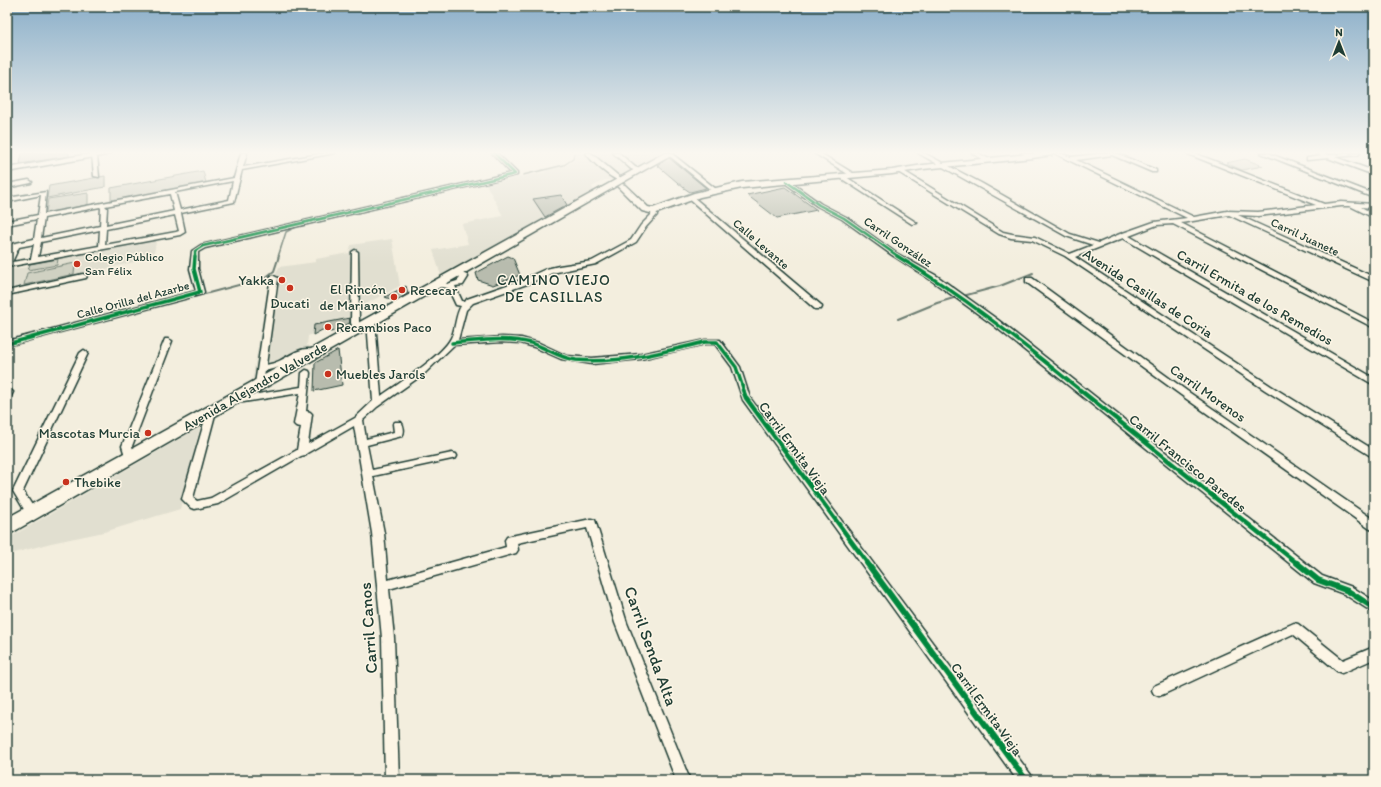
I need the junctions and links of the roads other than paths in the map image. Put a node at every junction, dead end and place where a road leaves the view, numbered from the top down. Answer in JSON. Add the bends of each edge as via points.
{"nodes":[{"id":1,"x":188,"y":190,"type":"edge"},
{"id":2,"x":234,"y":190,"type":"edge"},
{"id":3,"x":447,"y":190,"type":"edge"},
{"id":4,"x":606,"y":190,"type":"edge"},
{"id":5,"x":624,"y":190,"type":"edge"},
{"id":6,"x":714,"y":190,"type":"edge"},
{"id":7,"x":798,"y":190,"type":"edge"},
{"id":8,"x":862,"y":190,"type":"edge"},
{"id":9,"x":931,"y":190,"type":"edge"},
{"id":10,"x":989,"y":190,"type":"edge"},
{"id":11,"x":1133,"y":190,"type":"edge"},
{"id":12,"x":1282,"y":190,"type":"edge"},
{"id":13,"x":1356,"y":190,"type":"edge"},
{"id":14,"x":173,"y":193,"type":"junction"},
{"id":15,"x":690,"y":196,"type":"junction"},
{"id":16,"x":1374,"y":197,"type":"edge"},
{"id":17,"x":9,"y":199,"type":"edge"},
{"id":18,"x":1350,"y":204,"type":"junction"},
{"id":19,"x":103,"y":206,"type":"junction"},
{"id":20,"x":1323,"y":206,"type":"junction"},
{"id":21,"x":1374,"y":206,"type":"edge"},
{"id":22,"x":7,"y":207,"type":"edge"},
{"id":23,"x":654,"y":211,"type":"junction"},
{"id":24,"x":176,"y":212,"type":"junction"},
{"id":25,"x":1227,"y":213,"type":"junction"},
{"id":26,"x":1374,"y":216,"type":"edge"},
{"id":27,"x":40,"y":218,"type":"junction"},
{"id":28,"x":1192,"y":218,"type":"junction"},
{"id":29,"x":1175,"y":222,"type":"junction"},
{"id":30,"x":7,"y":223,"type":"edge"},
{"id":31,"x":914,"y":223,"type":"dead end"},
{"id":32,"x":7,"y":227,"type":"edge"},
{"id":33,"x":104,"y":227,"type":"junction"},
{"id":34,"x":1122,"y":236,"type":"junction"},
{"id":35,"x":38,"y":241,"type":"junction"},
{"id":36,"x":1099,"y":245,"type":"junction"},
{"id":37,"x":16,"y":246,"type":"junction"},
{"id":38,"x":7,"y":247,"type":"edge"},
{"id":39,"x":102,"y":247,"type":"junction"},
{"id":40,"x":355,"y":252,"type":"dead end"},
{"id":41,"x":1069,"y":257,"type":"junction"},
{"id":42,"x":34,"y":260,"type":"junction"},
{"id":43,"x":7,"y":265,"type":"edge"},
{"id":44,"x":456,"y":273,"type":"junction"},
{"id":45,"x":83,"y":276,"type":"dead end"},
{"id":46,"x":274,"y":278,"type":"dead end"},
{"id":47,"x":1029,"y":280,"type":"dead end"},
{"id":48,"x":1374,"y":280,"type":"edge"},
{"id":49,"x":437,"y":284,"type":"junction"},
{"id":50,"x":451,"y":286,"type":"junction"},
{"id":51,"x":7,"y":293,"type":"edge"},
{"id":52,"x":465,"y":304,"type":"junction"},
{"id":53,"x":818,"y":307,"type":"dead end"},
{"id":54,"x":371,"y":321,"type":"junction"},
{"id":55,"x":995,"y":322,"type":"joint"},
{"id":56,"x":1374,"y":326,"type":"edge"},
{"id":57,"x":357,"y":328,"type":"junction"},
{"id":58,"x":168,"y":341,"type":"dead end"},
{"id":59,"x":452,"y":343,"type":"junction"},
{"id":60,"x":7,"y":344,"type":"edge"},
{"id":61,"x":84,"y":353,"type":"dead end"},
{"id":62,"x":306,"y":373,"type":"dead end"},
{"id":63,"x":260,"y":377,"type":"junction"},
{"id":64,"x":1374,"y":382,"type":"edge"},
{"id":65,"x":307,"y":391,"type":"junction"},
{"id":66,"x":377,"y":401,"type":"junction"},
{"id":67,"x":228,"y":402,"type":"junction"},
{"id":68,"x":211,"y":411,"type":"junction"},
{"id":69,"x":358,"y":420,"type":"junction"},
{"id":70,"x":299,"y":424,"type":"dead end"},
{"id":71,"x":398,"y":424,"type":"dead end"},
{"id":72,"x":363,"y":443,"type":"junction"},
{"id":73,"x":302,"y":453,"type":"junction"},
{"id":74,"x":1374,"y":455,"type":"edge"},
{"id":75,"x":452,"y":456,"type":"dead end"},
{"id":76,"x":130,"y":457,"type":"junction"},
{"id":77,"x":368,"y":474,"type":"junction"},
{"id":78,"x":32,"y":513,"type":"junction"},
{"id":79,"x":1374,"y":526,"type":"edge"},
{"id":80,"x":7,"y":527,"type":"edge"},
{"id":81,"x":383,"y":586,"type":"junction"},
{"id":82,"x":1374,"y":608,"type":"edge"},
{"id":83,"x":1374,"y":653,"type":"edge"},
{"id":84,"x":1159,"y":690,"type":"dead end"},
{"id":85,"x":392,"y":780,"type":"edge"},
{"id":86,"x":683,"y":780,"type":"edge"},
{"id":87,"x":1026,"y":780,"type":"edge"}],
"edges":[{"from":1,"to":14,"type":"street"},
{"from":2,"to":24,"type":"street","via":[[232,201]]},
{"from":3,"to":60,"type":"street","name":"Calle Orilla del Azarbe","via":[[203,246],[195,251],[194,269],[200,292]]},
{"from":4,"to":44,"type":"main road","name":"Avenida Alejandro Valverde"},
{"from":5,"to":23,"type":"street","via":[[645,209]]},
{"from":6,"to":15,"type":"street"},
{"from":7,"to":55,"type":"street","name":"Carril González","via":[[818,206],[844,218],[894,254],[934,278]]},
{"from":8,"to":31,"type":"street"},
{"from":9,"to":41,"type":"street","name":"Avenida Casillas de Coria","via":[[1001,233],[1033,238]]},
{"from":10,"to":36,"type":"street","via":[[1068,235]]},
{"from":11,"to":28,"type":"street"},
{"from":12,"to":20,"type":"street"},
{"from":13,"to":16,"type":"street"},
{"from":14,"to":19,"type":"street"},
{"from":14,"to":24,"type":"street"},
{"from":15,"to":23,"type":"street"},
{"from":15,"to":53,"type":"street","name":"Calle Levante"},
{"from":16,"to":18,"type":"street"},
{"from":17,"to":22,"type":"street"},
{"from":17,"to":27,"type":"street","via":[[44,193]]},
{"from":18,"to":20,"type":"street"},
{"from":18,"to":21,"type":"street"},
{"from":18,"to":26,"type":"street"},
{"from":19,"to":27,"type":"street"},
{"from":19,"to":33,"type":"street"},
{"from":20,"to":25,"type":"street","via":[[1258,214]]},
{"from":23,"to":52,"type":"street","via":[[654,215],[643,226],[634,241],[594,263],[549,271]]},
{"from":24,"to":33,"type":"street"},
{"from":24,"to":39,"type":"street","via":[[182,232],[178,234]]},
{"from":25,"to":28,"type":"street"},
{"from":25,"to":48,"type":"street","name":"Carril Juanete"},
{"from":27,"to":30,"type":"street"},
{"from":27,"to":32,"type":"street"},
{"from":27,"to":35,"type":"street"},
{"from":28,"to":29,"type":"street"},
{"from":29,"to":34,"type":"street","via":[[1156,223]]},
{"from":29,"to":56,"type":"street"},
{"from":33,"to":35,"type":"street"},
{"from":33,"to":39,"type":"street"},
{"from":34,"to":36,"type":"street"},
{"from":34,"to":64,"type":"street","name":"Carril Ermita de los Remedios"},
{"from":35,"to":37,"type":"street"},
{"from":35,"to":42,"type":"street"},
{"from":36,"to":41,"type":"street"},
{"from":37,"to":38,"type":"street"},
{"from":37,"to":43,"type":"street"},
{"from":39,"to":42,"type":"street"},
{"from":40,"to":57,"type":"street"},
{"from":41,"to":74,"type":"street","name":"Avenida Casillas de Coria"},
{"from":42,"to":43,"type":"street"},
{"from":44,"to":49,"type":"main road","name":"Avenida Alejandro Valverde"},
{"from":44,"to":50,"type":"street","via":[[464,279]]},
{"from":45,"to":51,"type":"street"},
{"from":46,"to":63,"type":"street"},
{"from":47,"to":79,"type":"street","name":"Carril Morenos","via":[[1184,393]]},
{"from":49,"to":50,"type":"street"},
{"from":49,"to":54,"type":"main road","name":"Avenida Alejandro Valverde"},
{"from":50,"to":52,"type":"street","via":[[459,303]]},
{"from":52,"to":59,"type":"street"},
{"from":54,"to":57,"type":"main road","name":"Avenida Alejandro Valverde"},
{"from":54,"to":66,"type":"street"},
{"from":55,"to":82,"type":"street","name":"Carril Francisco Paredes","via":[[1318,580],[1340,586]]},
{"from":57,"to":63,"type":"main road","name":"Avenida Alejandro Valverde","via":[[314,353]]},
{"from":58,"to":76,"type":"street","via":[[127,446]]},
{"from":59,"to":66,"type":"street","via":[[405,384]]},
{"from":59,"to":87,"type":"street","name":"Carril Ermita Vieja","via":[[512,340],[530,343],[561,357],[576,360],[620,360],[705,342],[717,342],[736,367],[746,398]]},
{"from":61,"to":78,"type":"street","via":[[18,491]]},
{"from":62,"to":65,"type":"street"},
{"from":63,"to":67,"type":"main road","name":"Avenida Alejandro Valverde"},
{"from":65,"to":67,"type":"street"},
{"from":65,"to":70,"type":"street"},
{"from":65,"to":73,"type":"street"},
{"from":66,"to":69,"type":"street"},
{"from":67,"to":68,"type":"main road","name":"Avenida Alejandro Valverde"},
{"from":68,"to":73,"type":"street","via":[[187,499],[195,505],[214,501]]},
{"from":68,"to":76,"type":"main road","name":"Avenida Alejandro Valverde"},
{"from":69,"to":72,"type":"street","name":"Carril Canos"},
{"from":69,"to":73,"type":"street"},
{"from":71,"to":72,"type":"street","via":[[399,434]]},
{"from":72,"to":77,"type":"street","name":"Carril Canos"},
{"from":75,"to":77,"type":"street"},
{"from":76,"to":78,"type":"main road","name":"Avenida Alejandro Valverde"},
{"from":77,"to":81,"type":"street","name":"Carril Canos"},
{"from":78,"to":80,"type":"main road","name":"Avenida Alejandro Valverde"},
{"from":81,"to":85,"type":"street","name":"Carril Canos","via":[[388,638]]},
{"from":81,"to":86,"type":"street","name":"Carril Senda Alta","via":[[512,550],[511,540],[591,523],[621,623]]},
{"from":83,"to":84,"type":"street","via":[[1342,667],[1294,628]]}]}
